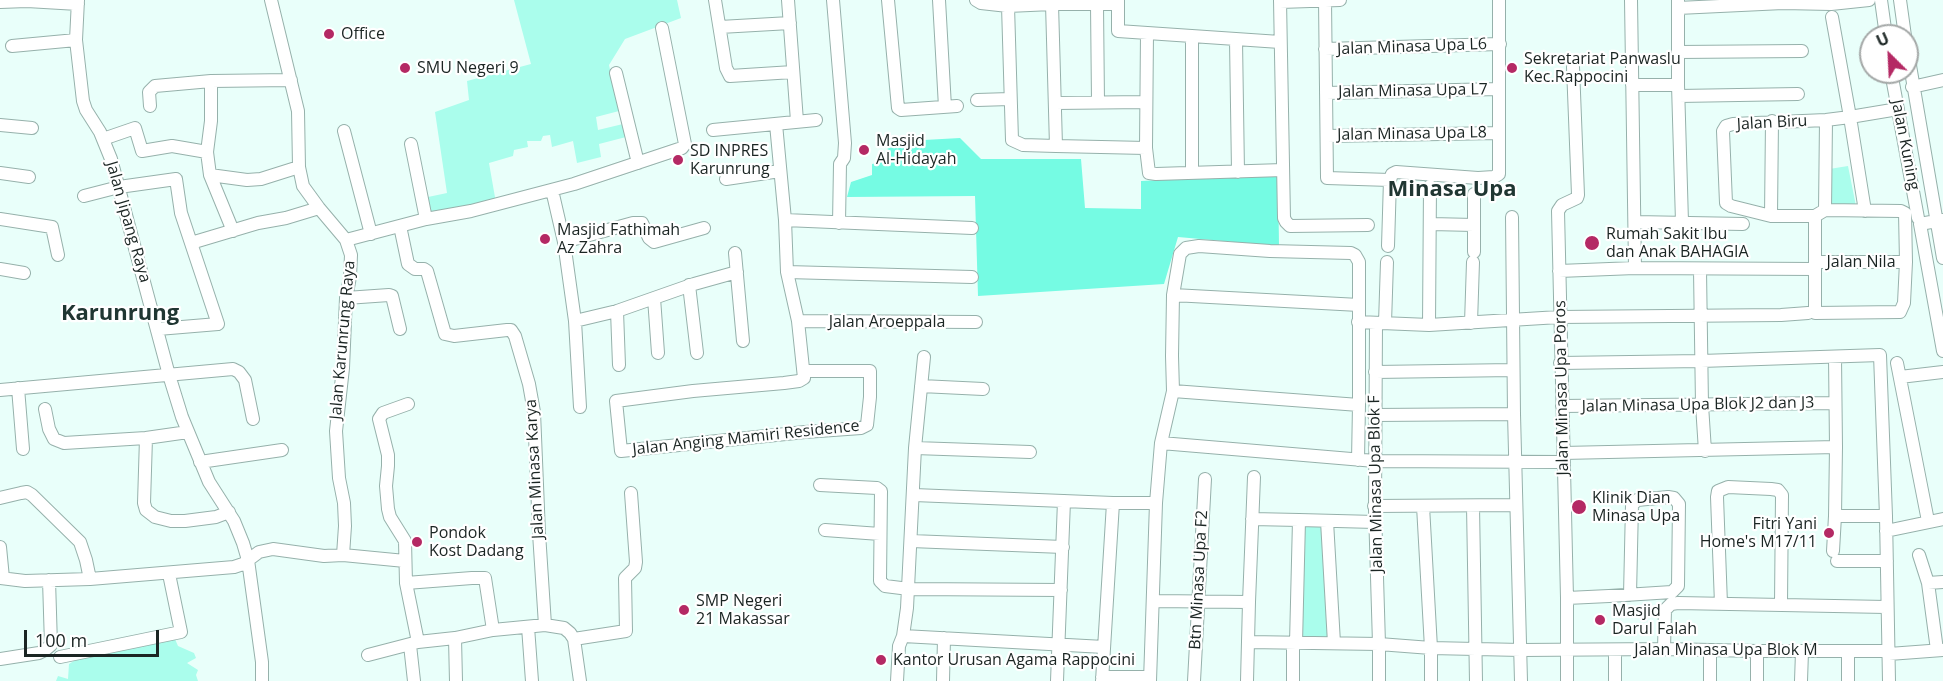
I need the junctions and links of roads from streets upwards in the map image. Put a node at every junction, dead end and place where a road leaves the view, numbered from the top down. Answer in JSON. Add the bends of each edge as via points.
{"nodes":[{"id":1,"x":271,"y":0,"type":"edge"},
{"id":2,"x":715,"y":0,"type":"edge"},
{"id":3,"x":788,"y":0,"type":"edge"},
{"id":4,"x":833,"y":0,"type":"edge"},
{"id":5,"x":888,"y":0,"type":"edge"},
{"id":6,"x":939,"y":0,"type":"edge"},
{"id":7,"x":976,"y":0,"type":"edge"},
{"id":8,"x":1325,"y":0,"type":"edge"},
{"id":9,"x":1340,"y":0,"type":"edge"},
{"id":10,"x":1498,"y":0,"type":"edge"},
{"id":11,"x":1631,"y":0,"type":"edge"},
{"id":12,"x":1869,"y":0,"type":"edge"},
{"id":13,"x":1881,"y":0,"type":"edge"},
{"id":14,"x":1900,"y":0,"type":"edge"},
{"id":15,"x":1280,"y":1,"type":"edge"},
{"id":16,"x":0,"y":2,"type":"edge"},
{"id":17,"x":78,"y":2,"type":"edge"},
{"id":18,"x":1118,"y":2,"type":"edge"},
{"id":19,"x":1783,"y":2,"type":"edge"},
{"id":20,"x":1831,"y":2,"type":"edge"},
{"id":21,"x":1052,"y":4,"type":"junction"},
{"id":22,"x":1096,"y":4,"type":"junction"},
{"id":23,"x":1678,"y":4,"type":"edge"},
{"id":24,"x":1008,"y":6,"type":"junction"},
{"id":25,"x":1832,"y":17,"type":"dead end"},
{"id":26,"x":790,"y":23,"type":"junction"},
{"id":27,"x":1884,"y":24,"type":"edge"},
{"id":28,"x":1903,"y":24,"type":"edge"},
{"id":29,"x":720,"y":27,"type":"junction"},
{"id":30,"x":662,"y":28,"type":"dead end"},
{"id":31,"x":1118,"y":31,"type":"junction"},
{"id":32,"x":1098,"y":32,"type":"junction"},
{"id":33,"x":1147,"y":33,"type":"junction"},
{"id":34,"x":1192,"y":36,"type":"junction"},
{"id":35,"x":76,"y":40,"type":"junction"},
{"id":36,"x":1236,"y":40,"type":"junction"},
{"id":37,"x":1280,"y":42,"type":"junction"},
{"id":38,"x":1500,"y":44,"type":"junction"},
{"id":39,"x":12,"y":46,"type":"dead end"},
{"id":40,"x":1325,"y":49,"type":"junction"},
{"id":41,"x":1802,"y":51,"type":"dead end"},
{"id":42,"x":1678,"y":52,"type":"junction"},
{"id":43,"x":1573,"y":67,"type":"dead end"},
{"id":44,"x":793,"y":72,"type":"junction"},
{"id":45,"x":616,"y":73,"type":"dead end"},
{"id":46,"x":291,"y":80,"type":"junction"},
{"id":47,"x":1943,"y":80,"type":"edge"},
{"id":48,"x":211,"y":81,"type":"junction"},
{"id":49,"x":1893,"y":84,"type":"edge"},
{"id":50,"x":1912,"y":84,"type":"edge"},
{"id":51,"x":1632,"y":85,"type":"junction"},
{"id":52,"x":1912,"y":87,"type":"junction"},
{"id":53,"x":1499,"y":89,"type":"junction"},
{"id":54,"x":1679,"y":90,"type":"junction"},
{"id":55,"x":1326,"y":93,"type":"junction"},
{"id":56,"x":1798,"y":94,"type":"dead end"},
{"id":57,"x":1010,"y":99,"type":"junction"},
{"id":58,"x":977,"y":100,"type":"dead end"},
{"id":59,"x":1098,"y":102,"type":"junction"},
{"id":60,"x":1146,"y":102,"type":"junction"},
{"id":61,"x":1055,"y":103,"type":"junction"},
{"id":62,"x":150,"y":106,"type":"dead end"},
{"id":63,"x":1898,"y":109,"type":"junction"},
{"id":64,"x":1850,"y":117,"type":"junction"},
{"id":65,"x":816,"y":120,"type":"dead end"},
{"id":66,"x":1826,"y":120,"type":"junction"},
{"id":67,"x":797,"y":121,"type":"junction"},
{"id":68,"x":1772,"y":121,"type":"junction"},
{"id":69,"x":776,"y":124,"type":"junction"},
{"id":70,"x":0,"y":125,"type":"edge"},
{"id":71,"x":32,"y":128,"type":"dead end"},
{"id":72,"x":713,"y":130,"type":"dead end"},
{"id":73,"x":344,"y":131,"type":"dead end"},
{"id":74,"x":1498,"y":133,"type":"junction"},
{"id":75,"x":1326,"y":136,"type":"junction"},
{"id":76,"x":103,"y":139,"type":"junction"},
{"id":77,"x":411,"y":144,"type":"dead end"},
{"id":78,"x":1056,"y":146,"type":"junction"},
{"id":79,"x":1146,"y":148,"type":"junction"},
{"id":80,"x":207,"y":152,"type":"junction"},
{"id":81,"x":638,"y":163,"type":"junction"},
{"id":82,"x":299,"y":167,"type":"junction"},
{"id":83,"x":1283,"y":170,"type":"junction"},
{"id":84,"x":780,"y":171,"type":"junction"},
{"id":85,"x":1192,"y":172,"type":"junction"},
{"id":86,"x":1238,"y":172,"type":"junction"},
{"id":87,"x":0,"y":173,"type":"edge"},
{"id":88,"x":210,"y":175,"type":"junction"},
{"id":89,"x":29,"y":177,"type":"dead end"},
{"id":90,"x":726,"y":179,"type":"dead end"},
{"id":91,"x":1390,"y":180,"type":"junction"},
{"id":92,"x":1430,"y":186,"type":"dead end"},
{"id":93,"x":119,"y":187,"type":"junction"},
{"id":94,"x":552,"y":190,"type":"junction"},
{"id":95,"x":1474,"y":194,"type":"dead end"},
{"id":96,"x":84,"y":196,"type":"dead end"},
{"id":97,"x":319,"y":208,"type":"junction"},
{"id":98,"x":1865,"y":211,"type":"junction"},
{"id":99,"x":1820,"y":213,"type":"junction"},
{"id":100,"x":1771,"y":216,"type":"junction"},
{"id":101,"x":1512,"y":217,"type":"dead end"},
{"id":102,"x":0,"y":219,"type":"edge"},
{"id":103,"x":426,"y":219,"type":"junction"},
{"id":104,"x":785,"y":220,"type":"junction"},
{"id":105,"x":1915,"y":220,"type":"junction"},
{"id":106,"x":1940,"y":220,"type":"edge"},
{"id":107,"x":1635,"y":222,"type":"junction"},
{"id":108,"x":1682,"y":222,"type":"junction"},
{"id":109,"x":839,"y":223,"type":"junction"},
{"id":110,"x":1431,"y":224,"type":"junction"},
{"id":111,"x":1743,"y":224,"type":"dead end"},
{"id":112,"x":1368,"y":225,"type":"dead end"},
{"id":113,"x":1470,"y":225,"type":"junction"},
{"id":114,"x":400,"y":226,"type":"junction"},
{"id":115,"x":704,"y":228,"type":"dead end"},
{"id":116,"x":972,"y":228,"type":"dead end"},
{"id":117,"x":233,"y":231,"type":"junction"},
{"id":118,"x":371,"y":234,"type":"junction"},
{"id":119,"x":346,"y":240,"type":"junction"},
{"id":120,"x":564,"y":242,"type":"junction"},
{"id":121,"x":191,"y":243,"type":"junction"},
{"id":122,"x":1388,"y":246,"type":"dead end"},
{"id":123,"x":735,"y":253,"type":"dead end"},
{"id":124,"x":58,"y":255,"type":"dead end"},
{"id":125,"x":1943,"y":258,"type":"edge"},
{"id":126,"x":1906,"y":261,"type":"junction"},
{"id":127,"x":1387,"y":262,"type":"dead end"},
{"id":128,"x":1815,"y":266,"type":"junction"},
{"id":129,"x":1635,"y":268,"type":"junction"},
{"id":130,"x":0,"y":269,"type":"edge"},
{"id":131,"x":1700,"y":270,"type":"junction"},
{"id":132,"x":1559,"y":271,"type":"junction"},
{"id":133,"x":736,"y":272,"type":"junction"},
{"id":134,"x":787,"y":272,"type":"junction"},
{"id":135,"x":24,"y":273,"type":"dead end"},
{"id":136,"x":972,"y":277,"type":"dead end"},
{"id":137,"x":689,"y":285,"type":"junction"},
{"id":138,"x":1173,"y":294,"type":"junction"},
{"id":139,"x":346,"y":298,"type":"junction"},
{"id":140,"x":654,"y":298,"type":"junction"},
{"id":141,"x":1359,"y":305,"type":"junction"},
{"id":142,"x":617,"y":311,"type":"junction"},
{"id":143,"x":1812,"y":313,"type":"junction"},
{"id":144,"x":1701,"y":315,"type":"junction"},
{"id":145,"x":1559,"y":317,"type":"junction"},
{"id":146,"x":575,"y":321,"type":"junction"},
{"id":147,"x":798,"y":321,"type":"junction"},
{"id":148,"x":1513,"y":321,"type":"junction"},
{"id":149,"x":976,"y":322,"type":"dead end"},
{"id":150,"x":1358,"y":322,"type":"junction"},
{"id":151,"x":1380,"y":323,"type":"junction"},
{"id":152,"x":1471,"y":323,"type":"junction"},
{"id":153,"x":1429,"y":324,"type":"junction"},
{"id":154,"x":158,"y":329,"type":"junction"},
{"id":155,"x":400,"y":329,"type":"dead end"},
{"id":156,"x":743,"y":341,"type":"dead end"},
{"id":157,"x":1943,"y":351,"type":"edge"},
{"id":158,"x":658,"y":353,"type":"dead end"},
{"id":159,"x":697,"y":353,"type":"dead end"},
{"id":160,"x":924,"y":357,"type":"dead end"},
{"id":161,"x":1834,"y":357,"type":"junction"},
{"id":162,"x":1701,"y":361,"type":"junction"},
{"id":163,"x":1560,"y":363,"type":"junction"},
{"id":164,"x":1898,"y":363,"type":"dead end"},
{"id":165,"x":619,"y":365,"type":"dead end"},
{"id":166,"x":1513,"y":370,"type":"junction"},
{"id":167,"x":1375,"y":372,"type":"junction"},
{"id":168,"x":1943,"y":372,"type":"edge"},
{"id":169,"x":804,"y":374,"type":"junction"},
{"id":170,"x":169,"y":375,"type":"junction"},
{"id":171,"x":1900,"y":377,"type":"junction"},
{"id":172,"x":921,"y":386,"type":"junction"},
{"id":173,"x":18,"y":388,"type":"junction"},
{"id":174,"x":983,"y":388,"type":"dead end"},
{"id":175,"x":0,"y":390,"type":"edge"},
{"id":176,"x":1173,"y":390,"type":"junction"},
{"id":177,"x":1835,"y":403,"type":"junction"},
{"id":178,"x":408,"y":404,"type":"dead end"},
{"id":179,"x":1359,"y":405,"type":"junction"},
{"id":180,"x":1702,"y":405,"type":"junction"},
{"id":181,"x":1562,"y":406,"type":"junction"},
{"id":182,"x":580,"y":407,"type":"dead end"},
{"id":183,"x":45,"y":410,"type":"dead end"},
{"id":184,"x":1514,"y":414,"type":"junction"},
{"id":185,"x":1374,"y":415,"type":"junction"},
{"id":186,"x":253,"y":419,"type":"dead end"},
{"id":187,"x":188,"y":432,"type":"junction"},
{"id":188,"x":146,"y":438,"type":"junction"},
{"id":189,"x":1161,"y":443,"type":"junction"},
{"id":190,"x":1836,"y":447,"type":"junction"},
{"id":191,"x":915,"y":448,"type":"junction"},
{"id":192,"x":23,"y":449,"type":"dead end"},
{"id":193,"x":282,"y":450,"type":"dead end"},
{"id":194,"x":1706,"y":451,"type":"junction"},
{"id":195,"x":1030,"y":452,"type":"dead end"},
{"id":196,"x":1563,"y":458,"type":"junction"},
{"id":197,"x":1358,"y":460,"type":"junction"},
{"id":198,"x":1375,"y":461,"type":"junction"},
{"id":199,"x":200,"y":462,"type":"junction"},
{"id":200,"x":1515,"y":462,"type":"junction"},
{"id":201,"x":1254,"y":477,"type":"dead end"},
{"id":202,"x":1205,"y":479,"type":"dead end"},
{"id":203,"x":820,"y":485,"type":"dead end"},
{"id":204,"x":631,"y":493,"type":"dead end"},
{"id":205,"x":914,"y":495,"type":"junction"},
{"id":206,"x":0,"y":498,"type":"edge"},
{"id":207,"x":1064,"y":501,"type":"junction"},
{"id":208,"x":1113,"y":503,"type":"junction"},
{"id":209,"x":1156,"y":503,"type":"junction"},
{"id":210,"x":1516,"y":505,"type":"junction"},
{"id":211,"x":1374,"y":506,"type":"junction"},
{"id":212,"x":1423,"y":506,"type":"junction"},
{"id":213,"x":1473,"y":506,"type":"junction"},
{"id":214,"x":229,"y":512,"type":"junction"},
{"id":215,"x":1835,"y":516,"type":"junction"},
{"id":216,"x":1886,"y":516,"type":"junction"},
{"id":217,"x":1252,"y":519,"type":"junction"},
{"id":218,"x":1943,"y":519,"type":"edge"},
{"id":219,"x":1299,"y":520,"type":"junction"},
{"id":220,"x":1327,"y":521,"type":"junction"},
{"id":221,"x":1928,"y":521,"type":"junction"},
{"id":222,"x":1375,"y":522,"type":"junction"},
{"id":223,"x":825,"y":530,"type":"dead end"},
{"id":224,"x":1886,"y":531,"type":"junction"},
{"id":225,"x":880,"y":534,"type":"junction"},
{"id":226,"x":911,"y":541,"type":"junction"},
{"id":227,"x":0,"y":547,"type":"edge"},
{"id":228,"x":1063,"y":547,"type":"junction"},
{"id":229,"x":343,"y":555,"type":"junction"},
{"id":230,"x":1919,"y":555,"type":"dead end"},
{"id":231,"x":248,"y":560,"type":"junction"},
{"id":232,"x":405,"y":561,"type":"junction"},
{"id":233,"x":1887,"y":561,"type":"junction"},
{"id":234,"x":169,"y":574,"type":"junction"},
{"id":235,"x":2,"y":578,"type":"edge"},
{"id":236,"x":90,"y":579,"type":"junction"},
{"id":237,"x":49,"y":580,"type":"junction"},
{"id":238,"x":1943,"y":582,"type":"edge"},
{"id":239,"x":406,"y":583,"type":"junction"},
{"id":240,"x":1928,"y":583,"type":"junction"},
{"id":241,"x":909,"y":589,"type":"junction"},
{"id":242,"x":1061,"y":590,"type":"junction"},
{"id":243,"x":1630,"y":595,"type":"junction"},
{"id":244,"x":1567,"y":598,"type":"junction"},
{"id":245,"x":1154,"y":601,"type":"junction"},
{"id":246,"x":1249,"y":602,"type":"junction"},
{"id":247,"x":1198,"y":603,"type":"junction"},
{"id":248,"x":1721,"y":604,"type":"junction"},
{"id":249,"x":1781,"y":604,"type":"junction"},
{"id":250,"x":1886,"y":606,"type":"junction"},
{"id":251,"x":545,"y":625,"type":"junction"},
{"id":252,"x":528,"y":627,"type":"junction"},
{"id":253,"x":493,"y":630,"type":"junction"},
{"id":254,"x":903,"y":636,"type":"junction"},
{"id":255,"x":455,"y":638,"type":"junction"},
{"id":256,"x":944,"y":638,"type":"junction"},
{"id":257,"x":574,"y":639,"type":"junction"},
{"id":258,"x":1248,"y":642,"type":"junction"},
{"id":259,"x":1334,"y":642,"type":"junction"},
{"id":260,"x":1059,"y":643,"type":"junction"},
{"id":261,"x":1295,"y":643,"type":"junction"},
{"id":262,"x":414,"y":644,"type":"junction"},
{"id":263,"x":1379,"y":644,"type":"junction"},
{"id":264,"x":1940,"y":646,"type":"edge"},
{"id":265,"x":1104,"y":647,"type":"junction"},
{"id":266,"x":1431,"y":648,"type":"junction"},
{"id":267,"x":1476,"y":649,"type":"junction"},
{"id":268,"x":1664,"y":649,"type":"junction"},
{"id":269,"x":1521,"y":650,"type":"junction"},
{"id":270,"x":1568,"y":650,"type":"junction"},
{"id":271,"x":1615,"y":650,"type":"junction"},
{"id":272,"x":1710,"y":650,"type":"junction"},
{"id":273,"x":1757,"y":651,"type":"junction"},
{"id":274,"x":1848,"y":651,"type":"junction"},
{"id":275,"x":1887,"y":651,"type":"junction"},
{"id":276,"x":1802,"y":652,"type":"junction"},
{"id":277,"x":368,"y":655,"type":"dead end"},
{"id":278,"x":60,"y":657,"type":"dead end"},
{"id":279,"x":0,"y":659,"type":"edge"},
{"id":280,"x":1102,"y":679,"type":"edge"},
{"id":281,"x":1150,"y":679,"type":"edge"},
{"id":282,"x":262,"y":681,"type":"edge"},
{"id":283,"x":414,"y":681,"type":"edge"},
{"id":284,"x":456,"y":681,"type":"edge"},
{"id":285,"x":532,"y":681,"type":"edge"},
{"id":286,"x":580,"y":681,"type":"edge"},
{"id":287,"x":897,"y":681,"type":"edge"},
{"id":288,"x":943,"y":681,"type":"edge"},
{"id":289,"x":1057,"y":681,"type":"edge"},
{"id":290,"x":1194,"y":681,"type":"edge"},
{"id":291,"x":1247,"y":681,"type":"edge"},
{"id":292,"x":1293,"y":681,"type":"edge"},
{"id":293,"x":1379,"y":681,"type":"edge"},
{"id":294,"x":1431,"y":681,"type":"edge"},
{"id":295,"x":1476,"y":681,"type":"edge"},
{"id":296,"x":1521,"y":681,"type":"edge"},
{"id":297,"x":1567,"y":681,"type":"edge"},
{"id":298,"x":1615,"y":681,"type":"edge"},
{"id":299,"x":1710,"y":681,"type":"edge"},
{"id":300,"x":1757,"y":681,"type":"edge"},
{"id":301,"x":1801,"y":681,"type":"edge"},
{"id":302,"x":1848,"y":681,"type":"edge"},
{"id":303,"x":1889,"y":681,"type":"edge"}],
"edges":[{"from":1,"to":46,"type":"street","name":"Jalan Karunrung Raya"},
{"from":2,"to":29,"type":"street"},
{"from":3,"to":26,"type":"street"},
{"from":4,"to":109,"type":"street","via":[[845,143],[840,164]]},
{"from":5,"to":6,"type":"street","via":[[901,110],[951,106]]},
{"from":7,"to":24,"type":"street"},
{"from":8,"to":9,"type":"street"},
{"from":8,"to":15,"type":"street"},
{"from":8,"to":40,"type":"street"},
{"from":10,"to":38,"type":"street"},
{"from":11,"to":51,"type":"street"},
{"from":12,"to":20,"type":"street"},
{"from":13,"to":27,"type":"street"},
{"from":14,"to":28,"type":"street"},
{"from":15,"to":37,"type":"street"},
{"from":16,"to":17,"type":"street"},
{"from":17,"to":35,"type":"street","name":"Jalan Jipang Raya"},
{"from":18,"to":22,"type":"street"},
{"from":18,"to":31,"type":"street"},
{"from":19,"to":20,"type":"street"},
{"from":19,"to":23,"type":"street"},
{"from":21,"to":22,"type":"street"},
{"from":21,"to":24,"type":"street"},
{"from":21,"to":61,"type":"street"},
{"from":22,"to":32,"type":"street"},
{"from":23,"to":42,"type":"street"},
{"from":24,"to":57,"type":"street"},
{"from":25,"to":64,"type":"street"},
{"from":26,"to":29,"type":"street"},
{"from":26,"to":44,"type":"street"},
{"from":29,"to":44,"type":"street","via":[[730,76]]},
{"from":30,"to":81,"type":"street","via":[[685,144],[679,150]]},
{"from":31,"to":32,"type":"street"},
{"from":31,"to":33,"type":"street"},
{"from":32,"to":59,"type":"street"},
{"from":33,"to":34,"type":"street"},
{"from":33,"to":60,"type":"street"},
{"from":34,"to":36,"type":"street"},
{"from":34,"to":85,"type":"street"},
{"from":35,"to":39,"type":"street"},
{"from":35,"to":76,"type":"street","name":"Jalan Jipang Raya","via":[[83,101]]},
{"from":36,"to":37,"type":"street"},
{"from":36,"to":86,"type":"street"},
{"from":37,"to":83,"type":"street"},
{"from":38,"to":40,"type":"street","name":"Jalan Minasa Upa L6"},
{"from":38,"to":53,"type":"street"},
{"from":40,"to":55,"type":"street"},
{"from":41,"to":42,"type":"street"},
{"from":42,"to":54,"type":"street"},
{"from":43,"to":132,"type":"street","name":"Jalan Minasa Upa Poros","via":[[1578,195],[1558,211]]},
{"from":44,"to":67,"type":"street"},
{"from":45,"to":81,"type":"street"},
{"from":46,"to":48,"type":"street"},
{"from":46,"to":82,"type":"street","name":"Jalan Karunrung Raya","via":[[298,111]]},
{"from":47,"to":52,"type":"street"},
{"from":48,"to":62,"type":"street","via":[[154,86],[149,92]]},
{"from":48,"to":80,"type":"street"},
{"from":49,"to":63,"type":"street","name":"Jalan Kuning"},
{"from":50,"to":52,"type":"street"},
{"from":51,"to":54,"type":"street"},
{"from":51,"to":107,"type":"street"},
{"from":52,"to":106,"type":"street"},
{"from":53,"to":55,"type":"street","name":"Jalan Minasa Upa L7"},
{"from":53,"to":74,"type":"street"},
{"from":54,"to":56,"type":"street"},
{"from":54,"to":108,"type":"street"},
{"from":55,"to":75,"type":"street"},
{"from":57,"to":58,"type":"street"},
{"from":57,"to":78,"type":"street","via":[[1012,140],[1019,145]]},
{"from":59,"to":60,"type":"street"},
{"from":59,"to":61,"type":"street"},
{"from":60,"to":79,"type":"street"},
{"from":61,"to":78,"type":"street"},
{"from":63,"to":64,"type":"street","name":"Jalan Biru"},
{"from":63,"to":105,"type":"street","name":"Jalan Kuning"},
{"from":64,"to":66,"type":"street","name":"Jalan Biru"},
{"from":64,"to":98,"type":"street"},
{"from":65,"to":67,"type":"street"},
{"from":66,"to":68,"type":"street","name":"Jalan Biru"},
{"from":66,"to":99,"type":"street"},
{"from":67,"to":69,"type":"street"},
{"from":68,"to":100,"type":"street"},
{"from":68,"to":100,"type":"street","name":"Jalan Biru","via":[[1733,124],[1723,131],[1726,203]]},
{"from":69,"to":72,"type":"street"},
{"from":69,"to":84,"type":"street"},
{"from":70,"to":71,"type":"street"},
{"from":73,"to":118,"type":"street"},
{"from":74,"to":75,"type":"street","name":"Jalan Minasa Upa L8"},
{"from":74,"to":91,"type":"street","via":[[1500,171],[1494,177],[1396,172]]},
{"from":75,"to":91,"type":"street","via":[[1327,178]]},
{"from":76,"to":80,"type":"street","via":[[135,128],[142,151],[172,146]]},
{"from":76,"to":93,"type":"street","name":"Jalan Jipang Raya"},
{"from":77,"to":103,"type":"street"},
{"from":78,"to":79,"type":"street"},
{"from":79,"to":85,"type":"street","via":[[1149,173]]},
{"from":80,"to":88,"type":"street"},
{"from":81,"to":94,"type":"street"},
{"from":82,"to":88,"type":"street","via":[[261,179]]},
{"from":82,"to":97,"type":"street","name":"Jalan Karunrung Raya","via":[[303,186]]},
{"from":83,"to":86,"type":"street"},
{"from":83,"to":112,"type":"street","via":[[1284,218],[1288,224]]},
{"from":84,"to":90,"type":"street"},
{"from":84,"to":104,"type":"street"},
{"from":85,"to":86,"type":"street"},
{"from":87,"to":89,"type":"street"},
{"from":88,"to":117,"type":"street"},
{"from":91,"to":122,"type":"street"},
{"from":92,"to":110,"type":"street"},
{"from":93,"to":96,"type":"street"},
{"from":93,"to":121,"type":"street","via":[[176,179]]},
{"from":93,"to":154,"type":"street","name":"Jalan Jipang Raya"},
{"from":94,"to":103,"type":"street"},
{"from":94,"to":120,"type":"street"},
{"from":95,"to":113,"type":"street"},
{"from":97,"to":117,"type":"street"},
{"from":97,"to":119,"type":"street","name":"Jalan Karunrung Raya"},
{"from":98,"to":99,"type":"street","name":"Jalan Biru"},
{"from":98,"to":105,"type":"street","name":"Jalan Biru","via":[[1901,211]]},
{"from":99,"to":100,"type":"street","name":"Jalan Biru"},
{"from":99,"to":128,"type":"street"},
{"from":101,"to":148,"type":"street"},
{"from":102,"to":124,"type":"street","via":[[52,227]]},
{"from":103,"to":114,"type":"street"},
{"from":104,"to":109,"type":"street"},
{"from":104,"to":134,"type":"street"},
{"from":105,"to":106,"type":"street"},
{"from":105,"to":126,"type":"street"},
{"from":105,"to":157,"type":"street"},
{"from":106,"to":125,"type":"street"},
{"from":107,"to":108,"type":"street"},
{"from":107,"to":129,"type":"street"},
{"from":108,"to":111,"type":"street"},
{"from":109,"to":116,"type":"street"},
{"from":110,"to":113,"type":"street"},
{"from":110,"to":153,"type":"street"},
{"from":113,"to":152,"type":"street","via":[[1474,257]]},
{"from":114,"to":118,"type":"street"},
{"from":114,"to":251,"type":"street","name":"Jalan Minasa Karya","via":[[408,264],[427,271],[445,334],[511,330],[515,336],[534,412]]},
{"from":115,"to":120,"type":"street","via":[[654,242],[642,223],[633,223]]},
{"from":117,"to":121,"type":"street"},
{"from":118,"to":119,"type":"street"},
{"from":119,"to":139,"type":"street","name":"Jalan Karunrung Raya","via":[[351,255]]},
{"from":120,"to":146,"type":"street"},
{"from":121,"to":154,"type":"street","via":[[218,324]]},
{"from":123,"to":133,"type":"street"},
{"from":126,"to":128,"type":"street","name":"Jalan Nila"},
{"from":126,"to":143,"type":"street","via":[[1900,312]]},
{"from":127,"to":151,"type":"street","name":"Jalan Minasa Upa Blok F"},
{"from":128,"to":131,"type":"street","name":"Jalan Nila"},
{"from":128,"to":143,"type":"street"},
{"from":129,"to":131,"type":"street","name":"Jalan Nila"},
{"from":129,"to":132,"type":"street","name":"Jalan Nila"},
{"from":130,"to":135,"type":"street"},
{"from":131,"to":144,"type":"street"},
{"from":132,"to":145,"type":"street","name":"Jalan Minasa Upa Poros"},
{"from":133,"to":137,"type":"street"},
{"from":133,"to":156,"type":"street"},
{"from":134,"to":136,"type":"street"},
{"from":134,"to":147,"type":"street"},
{"from":137,"to":140,"type":"street"},
{"from":137,"to":159,"type":"street"},
{"from":138,"to":141,"type":"street"},
{"from":138,"to":141,"type":"street","via":[[1180,254],[1191,246],[1351,253],[1359,262]]},
{"from":138,"to":176,"type":"street"},
{"from":139,"to":155,"type":"street","via":[[392,296]]},
{"from":139,"to":229,"type":"street","name":"Jalan Karunrung Raya","via":[[336,431],[344,503]]},
{"from":140,"to":142,"type":"street"},
{"from":140,"to":158,"type":"street"},
{"from":141,"to":150,"type":"street"},
{"from":142,"to":146,"type":"street"},
{"from":142,"to":165,"type":"street"},
{"from":143,"to":144,"type":"street"},
{"from":144,"to":145,"type":"street"},
{"from":144,"to":162,"type":"street"},
{"from":145,"to":148,"type":"street"},
{"from":145,"to":163,"type":"street","name":"Jalan Minasa Upa Poros"},
{"from":146,"to":182,"type":"street"},
{"from":147,"to":149,"type":"street","name":"Jalan Aroeppala"},
{"from":147,"to":169,"type":"street"},
{"from":148,"to":152,"type":"street"},
{"from":148,"to":166,"type":"street"},
{"from":150,"to":151,"type":"street"},
{"from":150,"to":179,"type":"street"},
{"from":151,"to":153,"type":"street"},
{"from":151,"to":167,"type":"street","name":"Jalan Minasa Upa Blok F"},
{"from":152,"to":153,"type":"street"},
{"from":154,"to":170,"type":"street","name":"Jalan Jipang Raya"},
{"from":160,"to":172,"type":"street"},
{"from":161,"to":162,"type":"street"},
{"from":161,"to":177,"type":"street"},
{"from":161,"to":216,"type":"street","via":[[1880,355]]},
{"from":162,"to":163,"type":"street"},
{"from":162,"to":180,"type":"street"},
{"from":163,"to":181,"type":"street","name":"Jalan Minasa Upa Poros"},
{"from":164,"to":171,"type":"street"},
{"from":166,"to":167,"type":"street"},
{"from":166,"to":184,"type":"street"},
{"from":167,"to":185,"type":"street","name":"Jalan Minasa Upa Blok F"},
{"from":168,"to":171,"type":"street"},
{"from":169,"to":169,"type":"street","name":"Jalan Anging Mamiri Residence","via":[[870,371],[868,423],[864,428],[621,451],[616,401],[784,383]]},
{"from":170,"to":173,"type":"street"},
{"from":170,"to":186,"type":"street","via":[[233,369],[239,372],[245,380]]},
{"from":170,"to":187,"type":"street","name":"Jalan Jipang Raya"},
{"from":171,"to":221,"type":"street"},
{"from":172,"to":174,"type":"street"},
{"from":172,"to":191,"type":"street"},
{"from":173,"to":175,"type":"street"},
{"from":173,"to":192,"type":"street"},
{"from":176,"to":179,"type":"street"},
{"from":176,"to":189,"type":"street"},
{"from":177,"to":180,"type":"street","name":"Jalan Minasa Upa Blok J2 dan J3"},
{"from":177,"to":190,"type":"street"},
{"from":178,"to":232,"type":"street","via":[[383,413],[379,419],[387,454],[388,508],[405,541]]},
{"from":179,"to":197,"type":"street"},
{"from":180,"to":181,"type":"street","name":"Jalan Minasa Upa Blok J2 dan J3"},
{"from":180,"to":194,"type":"street"},
{"from":181,"to":196,"type":"street","name":"Jalan Minasa Upa Poros"},
{"from":183,"to":188,"type":"street","via":[[54,439],[64,443]]},
{"from":184,"to":185,"type":"street"},
{"from":184,"to":200,"type":"street"},
{"from":185,"to":198,"type":"street","name":"Jalan Minasa Upa Blok F"},
{"from":187,"to":188,"type":"street"},
{"from":187,"to":199,"type":"street","name":"Jalan Jipang Raya"},
{"from":188,"to":214,"type":"street","via":[[144,503],[150,514],[185,521]]},
{"from":189,"to":197,"type":"street"},
{"from":189,"to":209,"type":"street"},
{"from":190,"to":194,"type":"street"},
{"from":190,"to":215,"type":"street"},
{"from":191,"to":195,"type":"street"},
{"from":191,"to":205,"type":"street"},
{"from":193,"to":199,"type":"street"},
{"from":194,"to":196,"type":"street"},
{"from":196,"to":200,"type":"street"},
{"from":196,"to":244,"type":"street","name":"Jalan Minasa Upa Poros"},
{"from":197,"to":198,"type":"street"},
{"from":198,"to":200,"type":"street"},
{"from":198,"to":211,"type":"street","name":"Jalan Minasa Upa Blok F"},
{"from":199,"to":214,"type":"street","name":"Jalan Jipang Raya"},
{"from":200,"to":210,"type":"street"},
{"from":201,"to":217,"type":"street"},
{"from":202,"to":247,"type":"street","name":"Btn Minasa Upa F2"},
{"from":203,"to":225,"type":"street","via":[[880,489]]},
{"from":204,"to":257,"type":"street","via":[[636,562],[625,578],[627,631]]},
{"from":205,"to":207,"type":"street"},
{"from":205,"to":226,"type":"street"},
{"from":206,"to":236,"type":"street","via":[[27,492],[32,495],[80,542]]},
{"from":207,"to":208,"type":"street"},
{"from":207,"to":228,"type":"street"},
{"from":208,"to":209,"type":"street"},
{"from":208,"to":265,"type":"street"},
{"from":209,"to":245,"type":"street"},
{"from":210,"to":213,"type":"street"},
{"from":210,"to":269,"type":"street"},
{"from":211,"to":212,"type":"street"},
{"from":211,"to":222,"type":"street","name":"Jalan Minasa Upa Blok F"},
{"from":212,"to":213,"type":"street"},
{"from":212,"to":266,"type":"street"},
{"from":213,"to":267,"type":"street"},
{"from":214,"to":231,"type":"street","name":"Jalan Jipang Raya"},
{"from":215,"to":216,"type":"street"},
{"from":215,"to":233,"type":"street","via":[[1835,556]]},
{"from":216,"to":224,"type":"street"},
{"from":217,"to":219,"type":"street"},
{"from":217,"to":246,"type":"street"},
{"from":218,"to":221,"type":"street"},
{"from":219,"to":220,"type":"street"},
{"from":219,"to":261,"type":"street"},
{"from":220,"to":222,"type":"street"},
{"from":220,"to":259,"type":"street"},
{"from":221,"to":224,"type":"street"},
{"from":222,"to":263,"type":"street","name":"Jalan Minasa Upa Blok F"},
{"from":223,"to":225,"type":"street"},
{"from":224,"to":233,"type":"street"},
{"from":225,"to":241,"type":"street","via":[[880,583]]},
{"from":226,"to":228,"type":"street"},
{"from":226,"to":241,"type":"street"},
{"from":227,"to":235,"type":"street"},
{"from":228,"to":242,"type":"street"},
{"from":229,"to":231,"type":"street","via":[[273,549]]},
{"from":229,"to":232,"type":"street"},
{"from":230,"to":240,"type":"street"},
{"from":231,"to":234,"type":"street","via":[[234,567]]},
{"from":231,"to":282,"type":"street","name":"Jalan Jipang Raya"},
{"from":232,"to":239,"type":"street"},
{"from":233,"to":250,"type":"street"},
{"from":234,"to":236,"type":"street"},
{"from":234,"to":278,"type":"street","via":[[181,632]]},
{"from":235,"to":237,"type":"street"},
{"from":236,"to":237,"type":"street"},
{"from":237,"to":279,"type":"street","via":[[51,645],[39,652]]},
{"from":238,"to":240,"type":"street"},
{"from":239,"to":253,"type":"street","via":[[485,578]]},
{"from":239,"to":262,"type":"street"},
{"from":240,"to":264,"type":"street"},
{"from":241,"to":242,"type":"street"},
{"from":241,"to":254,"type":"street"},
{"from":242,"to":260,"type":"street"},
{"from":243,"to":243,"type":"street","via":[[1672,592],[1678,586],[1678,504],[1674,498],[1637,500],[1632,505]]},
{"from":243,"to":244,"type":"street"},
{"from":244,"to":270,"type":"street","name":"Jalan Minasa Upa Poros"},
{"from":245,"to":247,"type":"street"},
{"from":245,"to":281,"type":"street"},
{"from":246,"to":247,"type":"street"},
{"from":246,"to":258,"type":"street"},
{"from":247,"to":290,"type":"street","name":"Btn Minasa Upa F2"},
{"from":248,"to":249,"type":"street"},
{"from":248,"to":249,"type":"street","via":[[1717,497],[1718,491],[1728,487],[1778,490],[1782,495]]},
{"from":248,"to":268,"type":"street","via":[[1671,604],[1665,610]]},
{"from":249,"to":250,"type":"street"},
{"from":250,"to":275,"type":"street"},
{"from":251,"to":252,"type":"street"},
{"from":251,"to":257,"type":"street","via":[[564,628]]},
{"from":252,"to":253,"type":"street"},
{"from":252,"to":285,"type":"street"},
{"from":253,"to":255,"type":"street"},
{"from":254,"to":256,"type":"street"},
{"from":254,"to":287,"type":"street"},
{"from":255,"to":262,"type":"street"},
{"from":255,"to":284,"type":"street"},
{"from":256,"to":260,"type":"street"},
{"from":256,"to":288,"type":"street"},
{"from":257,"to":286,"type":"street"},
{"from":258,"to":261,"type":"street"},
{"from":258,"to":291,"type":"street"},
{"from":259,"to":261,"type":"street"},
{"from":259,"to":263,"type":"street"},
{"from":260,"to":265,"type":"street"},
{"from":260,"to":289,"type":"street"},
{"from":261,"to":292,"type":"street"},
{"from":262,"to":277,"type":"street"},
{"from":262,"to":283,"type":"street"},
{"from":263,"to":266,"type":"street"},
{"from":263,"to":293,"type":"street","name":"Jalan Minasa Upa Blok F"},
{"from":264,"to":275,"type":"street","name":"Jalan Minasa Upa Blok M"},
{"from":265,"to":280,"type":"street"},
{"from":266,"to":267,"type":"street"},
{"from":266,"to":294,"type":"street"},
{"from":267,"to":269,"type":"street"},
{"from":267,"to":295,"type":"street"},
{"from":268,"to":271,"type":"street","name":"Jalan Minasa Upa Blok M"},
{"from":268,"to":272,"type":"street","name":"Jalan Minasa Upa Blok M"},
{"from":269,"to":270,"type":"street"},
{"from":269,"to":296,"type":"street"},
{"from":270,"to":271,"type":"street","name":"Jalan Minasa Upa Blok M"},
{"from":270,"to":297,"type":"street","name":"Jalan Minasa Upa Poros"},
{"from":271,"to":298,"type":"street"},
{"from":272,"to":273,"type":"street","name":"Jalan Minasa Upa Blok M"},
{"from":272,"to":299,"type":"street"},
{"from":273,"to":276,"type":"street","name":"Jalan Minasa Upa Blok M"},
{"from":273,"to":300,"type":"street"},
{"from":274,"to":275,"type":"street","name":"Jalan Minasa Upa Blok M"},
{"from":274,"to":276,"type":"street","name":"Jalan Minasa Upa Blok M"},
{"from":274,"to":302,"type":"street"},
{"from":275,"to":303,"type":"street"},
{"from":276,"to":301,"type":"street"},
{"from":280,"to":281,"type":"street"}]}
